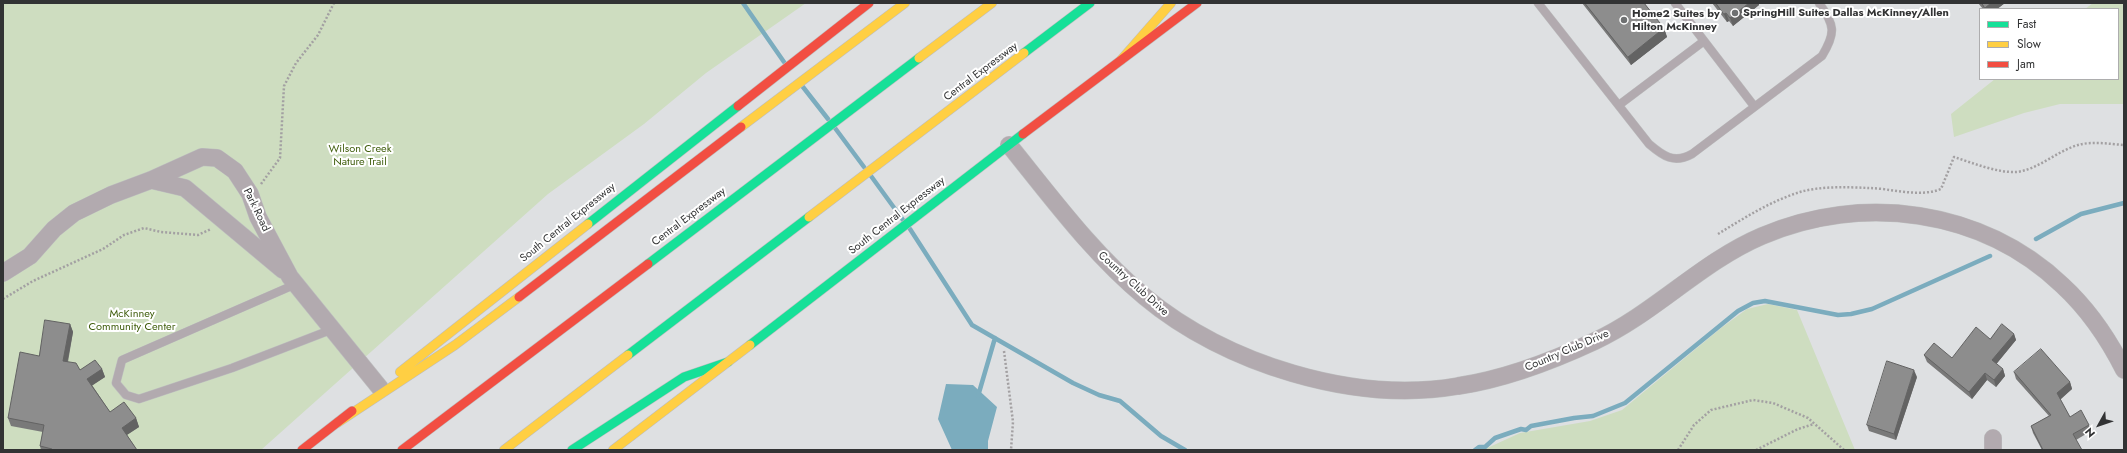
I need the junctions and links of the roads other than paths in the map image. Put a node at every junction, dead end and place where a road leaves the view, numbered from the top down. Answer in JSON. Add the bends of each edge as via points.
{"nodes":[{"id":1,"x":869,"y":3,"type":"edge"},
{"id":2,"x":904,"y":3,"type":"edge"},
{"id":3,"x":992,"y":3,"type":"edge"},
{"id":4,"x":1090,"y":3,"type":"edge"},
{"id":5,"x":1171,"y":3,"type":"edge"},
{"id":6,"x":1197,"y":3,"type":"edge"},
{"id":7,"x":1538,"y":3,"type":"edge"},
{"id":8,"x":1675,"y":3,"type":"edge"},
{"id":9,"x":1819,"y":3,"type":"edge"},
{"id":10,"x":1704,"y":41,"type":"junction"},
{"id":11,"x":1121,"y":60,"type":"junction"},
{"id":12,"x":1619,"y":105,"type":"junction"},
{"id":13,"x":1754,"y":106,"type":"junction"},
{"id":14,"x":1009,"y":145,"type":"junction"},
{"id":15,"x":151,"y":180,"type":"junction"},
{"id":16,"x":3,"y":273,"type":"edge"},
{"id":17,"x":293,"y":280,"type":"junction"},
{"id":18,"x":333,"y":329,"type":"junction"},
{"id":19,"x":728,"y":362,"type":"junction"},
{"id":20,"x":2124,"y":370,"type":"edge"},
{"id":21,"x":380,"y":388,"type":"junction"},
{"id":22,"x":337,"y":423,"type":"junction"},
{"id":23,"x":302,"y":450,"type":"edge"},
{"id":24,"x":402,"y":450,"type":"edge"},
{"id":25,"x":504,"y":450,"type":"edge"},
{"id":26,"x":572,"y":450,"type":"edge"},
{"id":27,"x":613,"y":450,"type":"edge"}],
"edges":[{"from":1,"to":21,"type":"main road","name":"South Central Expressway"},
{"from":2,"to":22,"type":"main road","via":[[455,345]]},
{"from":3,"to":24,"type":"main road","name":"Central Expressway"},
{"from":4,"to":25,"type":"main road","name":"Central Expressway"},
{"from":5,"to":11,"type":"main road"},
{"from":6,"to":11,"type":"main road","name":"South Central Expressway"},
{"from":7,"to":12,"type":"lane"},
{"from":8,"to":10,"type":"lane"},
{"from":9,"to":13,"type":"lane","via":[[1832,23],[1833,33],[1822,56]]},
{"from":10,"to":12,"type":"lane"},
{"from":10,"to":13,"type":"lane"},
{"from":11,"to":14,"type":"main road","name":"South Central Expressway"},
{"from":12,"to":13,"type":"lane","via":[[1659,152],[1680,159],[1692,154]]},
{"from":14,"to":19,"type":"main road","name":"South Central Expressway"},
{"from":14,"to":20,"type":"street","name":"Country Club Drive","via":[[1089,243],[1115,270],[1166,314],[1190,330],[1236,353],[1258,362],[1331,382],[1371,390],[1425,390],[1458,386],[1521,370],[1599,339],[1630,322],[1717,260],[1762,236],[1793,224],[1822,217],[1879,211],[1910,213],[1956,223],[1985,234],[2028,258],[2060,282],[2079,302],[2105,336]]},
{"from":15,"to":16,"type":"street","name":"Park Road","via":[[74,213],[54,229],[30,256]]},
{"from":15,"to":17,"type":"street","via":[[185,188]]},
{"from":15,"to":17,"type":"street","name":"Park Road","via":[[202,157],[217,158],[235,172],[250,194],[258,217]]},
{"from":17,"to":18,"type":"street","name":"Park Road"},
{"from":17,"to":18,"type":"lane","via":[[122,360],[116,383],[126,394],[139,399],[232,368]]},
{"from":18,"to":21,"type":"street","name":"Park Road"},
{"from":19,"to":26,"type":"main road","via":[[684,377]]},
{"from":19,"to":27,"type":"main road","name":"South Central Expressway"},
{"from":21,"to":22,"type":"main road","name":"South Central Expressway"},
{"from":22,"to":23,"type":"main road","name":"South Central Expressway"}]}
